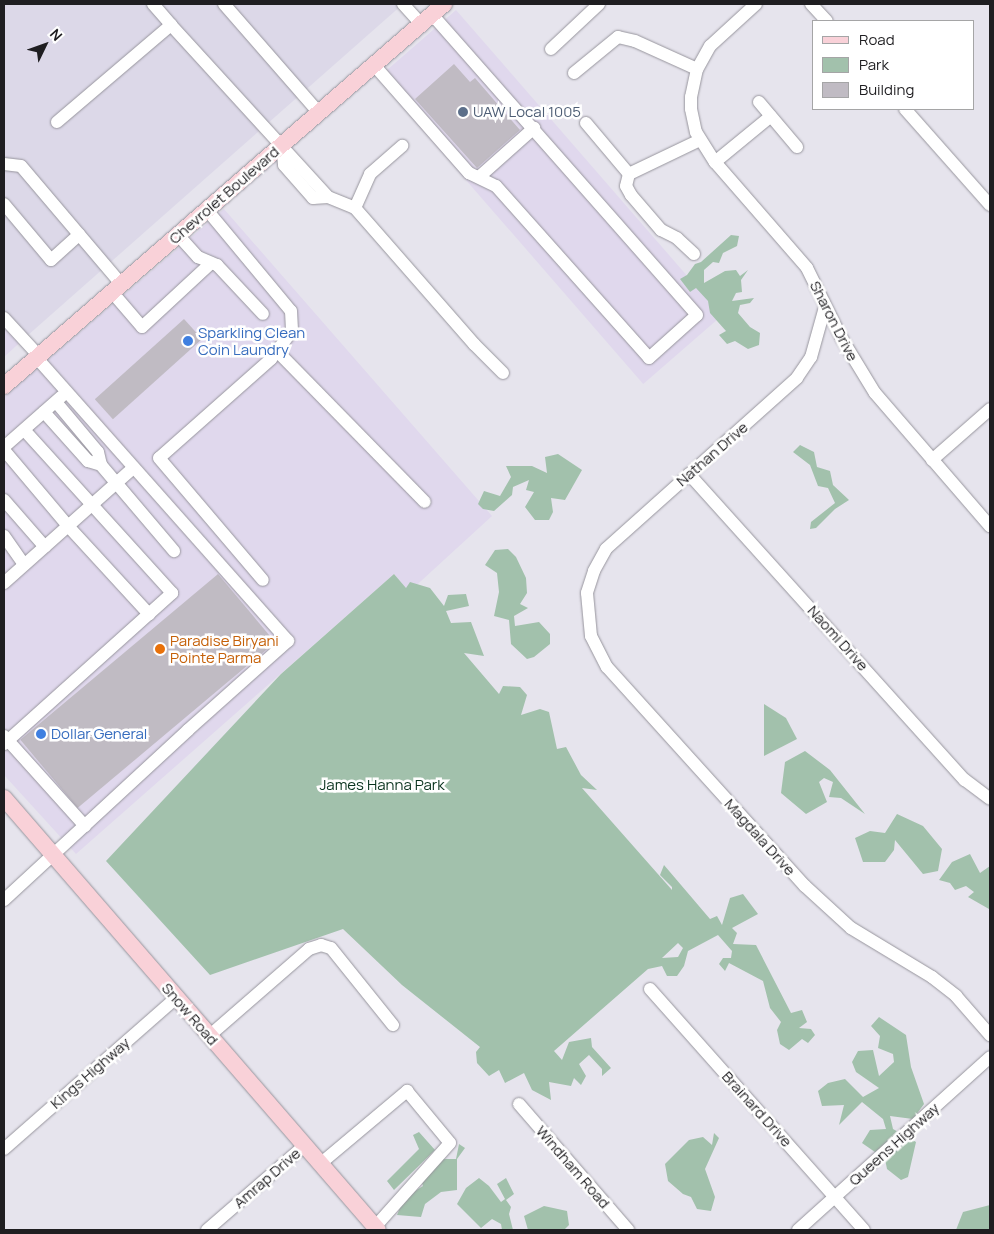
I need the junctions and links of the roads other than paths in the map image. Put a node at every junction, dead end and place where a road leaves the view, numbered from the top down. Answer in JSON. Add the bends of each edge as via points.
{"nodes":[{"id":1,"x":154,"y":4,"type":"edge"},
{"id":2,"x":224,"y":4,"type":"edge"},
{"id":3,"x":403,"y":4,"type":"edge"},
{"id":4,"x":599,"y":4,"type":"edge"},
{"id":5,"x":756,"y":4,"type":"edge"},
{"id":6,"x":811,"y":4,"type":"edge"},
{"id":7,"x":432,"y":14,"type":"edge"},
{"id":8,"x":826,"y":20,"type":"edge"},
{"id":9,"x":171,"y":25,"type":"junction"},
{"id":10,"x":551,"y":49,"type":"dead end"},
{"id":11,"x":374,"y":65,"type":"junction"},
{"id":12,"x":697,"y":69,"type":"junction"},
{"id":13,"x":574,"y":73,"type":"dead end"},
{"id":14,"x":759,"y":102,"type":"dead end"},
{"id":15,"x":906,"y":110,"type":"edge"},
{"id":16,"x":319,"y":113,"type":"junction"},
{"id":17,"x":771,"y":116,"type":"junction"},
{"id":18,"x":58,"y":122,"type":"dead end"},
{"id":19,"x":586,"y":123,"type":"dead end"},
{"id":20,"x":534,"y":128,"type":"junction"},
{"id":21,"x":700,"y":140,"type":"junction"},
{"id":22,"x":282,"y":145,"type":"junction"},
{"id":23,"x":402,"y":146,"type":"dead end"},
{"id":24,"x":797,"y":147,"type":"dead end"},
{"id":25,"x":715,"y":162,"type":"junction"},
{"id":26,"x":4,"y":164,"type":"edge"},
{"id":27,"x":629,"y":174,"type":"junction"},
{"id":28,"x":479,"y":177,"type":"junction"},
{"id":29,"x":4,"y":204,"type":"edge"},
{"id":30,"x":990,"y":205,"type":"edge"},
{"id":31,"x":355,"y":208,"type":"junction"},
{"id":32,"x":207,"y":210,"type":"junction"},
{"id":33,"x":79,"y":235,"type":"junction"},
{"id":34,"x":178,"y":235,"type":"junction"},
{"id":35,"x":694,"y":254,"type":"dead end"},
{"id":36,"x":211,"y":263,"type":"junction"},
{"id":37,"x":117,"y":288,"type":"junction"},
{"id":38,"x":825,"y":307,"type":"junction"},
{"id":39,"x":263,"y":314,"type":"dead end"},
{"id":40,"x":4,"y":318,"type":"edge"},
{"id":41,"x":277,"y":351,"type":"junction"},
{"id":42,"x":38,"y":357,"type":"junction"},
{"id":43,"x":503,"y":373,"type":"dead end"},
{"id":44,"x":4,"y":386,"type":"edge"},
{"id":45,"x":66,"y":392,"type":"junction"},
{"id":46,"x":56,"y":402,"type":"junction"},
{"id":47,"x":990,"y":409,"type":"edge"},
{"id":48,"x":44,"y":412,"type":"junction"},
{"id":49,"x":24,"y":430,"type":"junction"},
{"id":50,"x":4,"y":448,"type":"edge"},
{"id":51,"x":932,"y":460,"type":"junction"},
{"id":52,"x":101,"y":465,"type":"junction"},
{"id":53,"x":133,"y":468,"type":"junction"},
{"id":54,"x":690,"y":474,"type":"junction"},
{"id":55,"x":117,"y":484,"type":"junction"},
{"id":56,"x":4,"y":500,"type":"edge"},
{"id":57,"x":425,"y":502,"type":"dead end"},
{"id":58,"x":92,"y":506,"type":"junction"},
{"id":59,"x":68,"y":526,"type":"junction"},
{"id":60,"x":990,"y":526,"type":"edge"},
{"id":61,"x":4,"y":536,"type":"edge"},
{"id":62,"x":45,"y":547,"type":"junction"},
{"id":63,"x":174,"y":551,"type":"dead end"},
{"id":64,"x":24,"y":565,"type":"junction"},
{"id":65,"x":262,"y":580,"type":"dead end"},
{"id":66,"x":4,"y":583,"type":"edge"},
{"id":67,"x":587,"y":594,"type":"joint"},
{"id":68,"x":149,"y":614,"type":"junction"},
{"id":69,"x":5,"y":740,"type":"edge"},
{"id":70,"x":4,"y":798,"type":"edge"},
{"id":71,"x":990,"y":799,"type":"edge"},
{"id":72,"x":85,"y":826,"type":"junction"},
{"id":73,"x":54,"y":856,"type":"junction"},
{"id":74,"x":4,"y":900,"type":"edge"},
{"id":75,"x":650,"y":989,"type":"dead end"},
{"id":76,"x":176,"y":998,"type":"junction"},
{"id":77,"x":393,"y":1025,"type":"dead end"},
{"id":78,"x":990,"y":1035,"type":"edge"},
{"id":79,"x":209,"y":1036,"type":"junction"},
{"id":80,"x":990,"y":1057,"type":"edge"},
{"id":81,"x":519,"y":1104,"type":"dead end"},
{"id":82,"x":304,"y":1146,"type":"junction"},
{"id":83,"x":4,"y":1149,"type":"edge"},
{"id":84,"x":320,"y":1164,"type":"junction"},
{"id":85,"x":835,"y":1198,"type":"junction"},
{"id":86,"x":377,"y":1228,"type":"edge"},
{"id":87,"x":207,"y":1230,"type":"edge"},
{"id":88,"x":628,"y":1230,"type":"edge"},
{"id":89,"x":798,"y":1230,"type":"edge"},
{"id":90,"x":864,"y":1230,"type":"edge"}],
"edges":[{"from":1,"to":9,"type":"street"},
{"from":2,"to":16,"type":"street"},
{"from":3,"to":7,"type":"street"},
{"from":4,"to":10,"type":"street"},
{"from":5,"to":12,"type":"street","name":"Sharon Drive","via":[[710,46]]},
{"from":6,"to":8,"type":"street"},
{"from":7,"to":11,"type":"main road","name":"Chevrolet Boulevard"},
{"from":7,"to":20,"type":"street"},
{"from":9,"to":18,"type":"street"},
{"from":9,"to":22,"type":"street"},
{"from":11,"to":16,"type":"main road","name":"Chevrolet Boulevard"},
{"from":11,"to":28,"type":"street","via":[[469,173]]},
{"from":12,"to":13,"type":"street","via":[[635,41],[618,37]]},
{"from":12,"to":21,"type":"street","name":"Sharon Drive","via":[[692,85],[691,109]]},
{"from":14,"to":17,"type":"street"},
{"from":15,"to":30,"type":"street"},
{"from":16,"to":22,"type":"main road","name":"Chevrolet Boulevard"},
{"from":17,"to":24,"type":"street"},
{"from":17,"to":25,"type":"street"},
{"from":19,"to":27,"type":"street"},
{"from":20,"to":28,"type":"street"},
{"from":20,"to":28,"type":"street","via":[[697,315],[649,358],[496,186]]},
{"from":21,"to":25,"type":"street","name":"Sharon Drive"},
{"from":21,"to":27,"type":"street"},
{"from":22,"to":31,"type":"street","via":[[328,197]]},
{"from":22,"to":32,"type":"main road","name":"Chevrolet Boulevard"},
{"from":23,"to":31,"type":"street","via":[[370,174]]},
{"from":25,"to":38,"type":"street","name":"Sharon Drive","via":[[797,254]]},
{"from":26,"to":33,"type":"street","via":[[21,166]]},
{"from":27,"to":35,"type":"street","via":[[626,186],[631,195],[661,230],[677,238]]},
{"from":29,"to":33,"type":"street","via":[[51,260]]},
{"from":31,"to":43,"type":"street"},
{"from":32,"to":34,"type":"main road","name":"Chevrolet Boulevard"},
{"from":32,"to":41,"type":"street","via":[[291,311],[292,331]]},
{"from":33,"to":37,"type":"street"},
{"from":34,"to":36,"type":"street","via":[[198,257]]},
{"from":34,"to":37,"type":"main road","name":"Chevrolet Boulevard"},
{"from":36,"to":37,"type":"street","via":[[142,327]]},
{"from":36,"to":39,"type":"street","via":[[217,265]]},
{"from":37,"to":42,"type":"main road","name":"Chevrolet Boulevard"},
{"from":38,"to":51,"type":"street","name":"Sharon Drive","via":[[875,393]]},
{"from":38,"to":54,"type":"street","name":"Nathan Drive","via":[[811,357],[797,378]]},
{"from":40,"to":42,"type":"street"},
{"from":41,"to":57,"type":"street"},
{"from":41,"to":65,"type":"street","via":[[159,458]]},
{"from":42,"to":44,"type":"main road","name":"Chevrolet Boulevard"},
{"from":42,"to":45,"type":"street"},
{"from":45,"to":46,"type":"street"},
{"from":45,"to":53,"type":"street"},
{"from":46,"to":48,"type":"street"},
{"from":46,"to":52,"type":"street","via":[[98,452]]},
{"from":47,"to":51,"type":"street"},
{"from":48,"to":49,"type":"street"},
{"from":48,"to":52,"type":"street","via":[[88,461]]},
{"from":49,"to":50,"type":"street"},
{"from":49,"to":58,"type":"street"},
{"from":50,"to":59,"type":"street"},
{"from":51,"to":60,"type":"street","name":"Sharon Drive"},
{"from":52,"to":55,"type":"street"},
{"from":53,"to":55,"type":"street"},
{"from":53,"to":72,"type":"street","via":[[288,641]]},
{"from":54,"to":67,"type":"street","name":"Nathan Drive","via":[[606,549]]},
{"from":54,"to":71,"type":"street","name":"Naomi Drive","via":[[965,780]]},
{"from":55,"to":58,"type":"street"},
{"from":55,"to":63,"type":"street"},
{"from":56,"to":62,"type":"street"},
{"from":58,"to":59,"type":"street"},
{"from":58,"to":68,"type":"street","via":[[172,593]]},
{"from":59,"to":62,"type":"street"},
{"from":59,"to":68,"type":"street"},
{"from":61,"to":64,"type":"street"},
{"from":62,"to":64,"type":"street"},
{"from":64,"to":66,"type":"street"},
{"from":67,"to":78,"type":"street","name":"Magdala Drive","via":[[591,636],[607,667],[805,886],[850,928],[932,977],[956,996]]},
{"from":68,"to":69,"type":"street"},
{"from":69,"to":72,"type":"street"},
{"from":70,"to":73,"type":"main road","name":"Snow Road"},
{"from":72,"to":73,"type":"street"},
{"from":73,"to":74,"type":"street"},
{"from":73,"to":76,"type":"main road","name":"Snow Road"},
{"from":75,"to":85,"type":"street","name":"Brainard Drive"},
{"from":76,"to":79,"type":"main road","name":"Snow Road"},
{"from":76,"to":83,"type":"street","name":"Kings Highway"},
{"from":77,"to":79,"type":"street","via":[[331,948],[321,944],[309,949]]},
{"from":79,"to":82,"type":"main road","name":"Snow Road"},
{"from":80,"to":85,"type":"street","name":"Queens Highway"},
{"from":81,"to":88,"type":"street","name":"Windham Road"},
{"from":82,"to":84,"type":"main road","name":"Snow Road"},
{"from":82,"to":87,"type":"street","name":"Amrap Drive"},
{"from":84,"to":86,"type":"main road","name":"Snow Road"},
{"from":84,"to":86,"type":"street","via":[[407,1091],[450,1143]]},
{"from":85,"to":89,"type":"street","name":"Queens Highway"},
{"from":85,"to":90,"type":"street","name":"Brainard Drive"}]}
